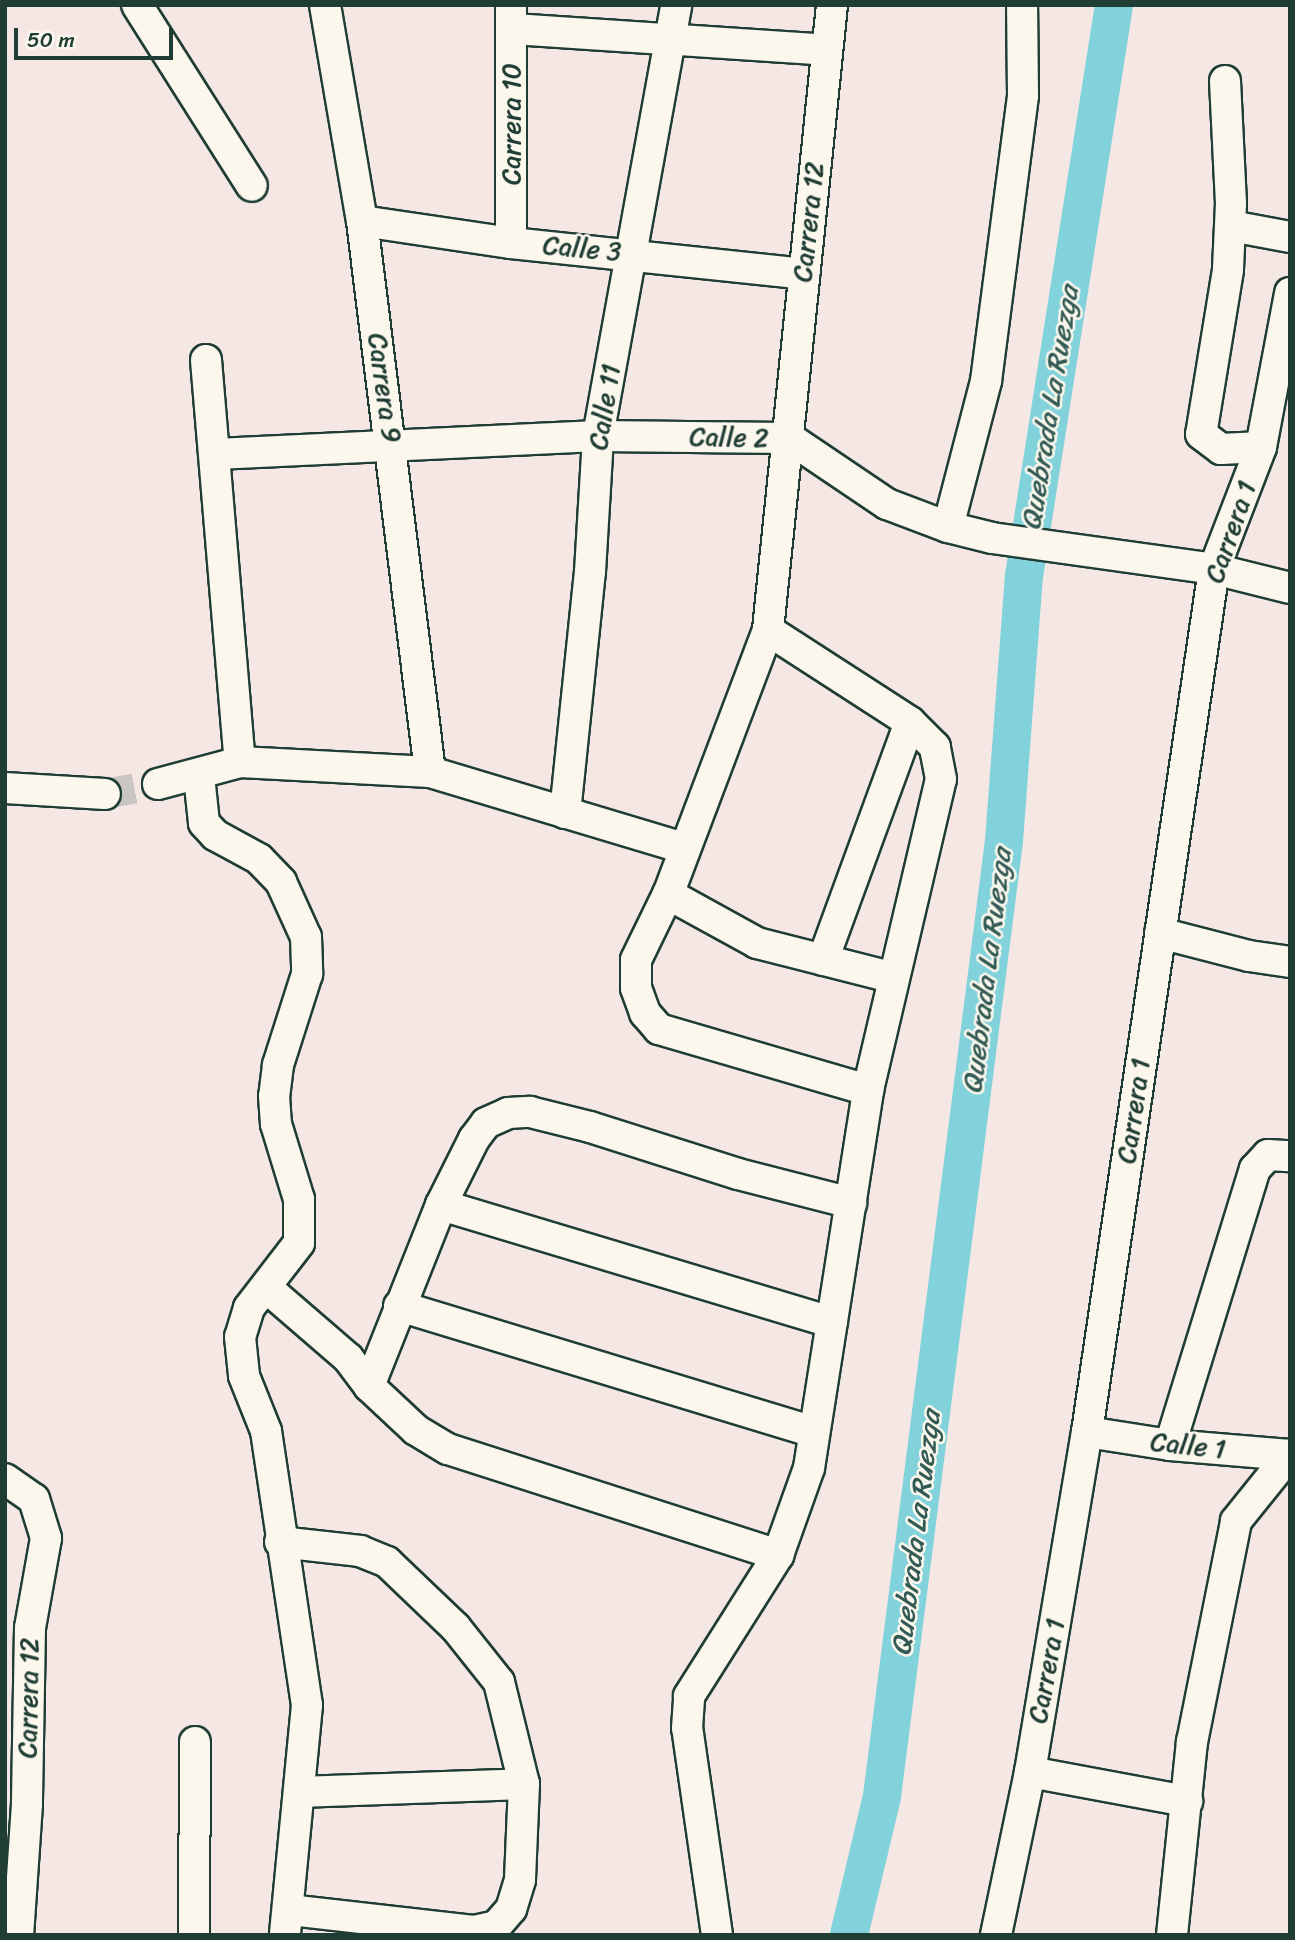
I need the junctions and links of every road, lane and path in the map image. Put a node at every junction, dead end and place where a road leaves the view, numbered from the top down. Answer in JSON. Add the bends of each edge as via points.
{"nodes":[{"id":1,"x":137,"y":5,"type":"edge"},
{"id":2,"x":326,"y":5,"type":"edge"},
{"id":3,"x":676,"y":5,"type":"edge"},
{"id":4,"x":832,"y":5,"type":"edge"},
{"id":5,"x":1022,"y":5,"type":"edge"},
{"id":6,"x":512,"y":17,"type":"edge"},
{"id":7,"x":673,"y":40,"type":"junction"},
{"id":8,"x":826,"y":50,"type":"junction"},
{"id":9,"x":1225,"y":82,"type":"dead end"},
{"id":10,"x":252,"y":186,"type":"dead end"},
{"id":11,"x":362,"y":220,"type":"junction"},
{"id":12,"x":1231,"y":226,"type":"junction"},
{"id":13,"x":1290,"y":237,"type":"edge"},
{"id":14,"x":511,"y":243,"type":"junction"},
{"id":15,"x":634,"y":254,"type":"junction"},
{"id":16,"x":804,"y":274,"type":"junction"},
{"id":17,"x":1290,"y":293,"type":"edge"},
{"id":18,"x":1284,"y":354,"type":"edge"},
{"id":19,"x":206,"y":360,"type":"dead end"},
{"id":20,"x":598,"y":436,"type":"junction"},
{"id":21,"x":789,"y":439,"type":"junction"},
{"id":22,"x":391,"y":444,"type":"junction"},
{"id":23,"x":1261,"y":447,"type":"junction"},
{"id":24,"x":216,"y":454,"type":"junction"},
{"id":25,"x":948,"y":527,"type":"junction"},
{"id":26,"x":1214,"y":569,"type":"junction"},
{"id":27,"x":1290,"y":588,"type":"edge"},
{"id":28,"x":768,"y":630,"type":"junction"},
{"id":29,"x":909,"y":722,"type":"junction"},
{"id":30,"x":240,"y":762,"type":"junction"},
{"id":31,"x":430,"y":772,"type":"junction"},
{"id":32,"x":199,"y":776,"type":"junction"},
{"id":33,"x":158,"y":784,"type":"tunnel mouth"},
{"id":34,"x":5,"y":788,"type":"edge"},
{"id":35,"x":105,"y":794,"type":"tunnel mouth"},
{"id":36,"x":565,"y":813,"type":"junction"},
{"id":37,"x":684,"y":848,"type":"junction"},
{"id":38,"x":668,"y":894,"type":"junction"},
{"id":39,"x":1160,"y":933,"type":"junction"},
{"id":40,"x":822,"y":960,"type":"junction"},
{"id":41,"x":1290,"y":962,"type":"edge"},
{"id":42,"x":894,"y":978,"type":"junction"},
{"id":43,"x":868,"y":1090,"type":"junction"},
{"id":44,"x":1279,"y":1156,"type":"edge"},
{"id":45,"x":850,"y":1203,"type":"junction"},
{"id":46,"x":441,"y":1205,"type":"junction"},
{"id":47,"x":268,"y":1289,"type":"junction"},
{"id":48,"x":400,"y":1306,"type":"junction"},
{"id":49,"x":832,"y":1322,"type":"junction"},
{"id":50,"x":369,"y":1386,"type":"junction"},
{"id":51,"x":814,"y":1432,"type":"junction"},
{"id":52,"x":1087,"y":1432,"type":"junction"},
{"id":53,"x":1170,"y":1446,"type":"junction"},
{"id":54,"x":1290,"y":1455,"type":"edge"},
{"id":55,"x":5,"y":1479,"type":"edge"},
{"id":56,"x":280,"y":1542,"type":"junction"},
{"id":57,"x":778,"y":1555,"type":"junction"},
{"id":58,"x":17,"y":1621,"type":"edge"},
{"id":59,"x":195,"y":1742,"type":"dead end"},
{"id":60,"x":1031,"y":1772,"type":"junction"},
{"id":61,"x":524,"y":1784,"type":"junction"},
{"id":62,"x":299,"y":1792,"type":"junction"},
{"id":63,"x":16,"y":1798,"type":"edge"},
{"id":64,"x":1187,"y":1801,"type":"junction"},
{"id":65,"x":288,"y":1922,"type":"edge"},
{"id":66,"x":18,"y":1935,"type":"edge"},
{"id":67,"x":194,"y":1935,"type":"edge"},
{"id":68,"x":718,"y":1935,"type":"edge"},
{"id":69,"x":996,"y":1935,"type":"edge"},
{"id":70,"x":1172,"y":1935,"type":"edge"}],
"edges":[{"from":1,"to":10,"type":"street"},
{"from":2,"to":11,"type":"street","name":"Carrera 9"},
{"from":3,"to":7,"type":"street","name":"Calle 11"},
{"from":4,"to":8,"type":"street","name":"Carrera 12"},
{"from":5,"to":25,"type":"street","via":[[1023,95],[986,381]]},
{"from":6,"to":7,"type":"street"},
{"from":6,"to":14,"type":"street","name":"Carrera 10"},
{"from":7,"to":8,"type":"street"},
{"from":7,"to":15,"type":"street","name":"Calle 11"},
{"from":8,"to":16,"type":"street","name":"Carrera 12"},
{"from":9,"to":12,"type":"street"},
{"from":11,"to":14,"type":"street","name":"Calle 3"},
{"from":11,"to":22,"type":"street","name":"Carrera 9"},
{"from":12,"to":13,"type":"street"},
{"from":12,"to":23,"type":"street","via":[[1221,325],[1201,434],[1221,449]]},
{"from":14,"to":15,"type":"street","name":"Calle 3"},
{"from":15,"to":16,"type":"street","name":"Calle 3"},
{"from":15,"to":20,"type":"street","name":"Calle 11"},
{"from":16,"to":21,"type":"street","name":"Carrera 12"},
{"from":17,"to":18,"type":"street","name":"Carrera 1"},
{"from":18,"to":23,"type":"street","name":"Carrera 1"},
{"from":19,"to":24,"type":"street"},
{"from":20,"to":21,"type":"street","name":"Calle 2"},
{"from":20,"to":22,"type":"street","name":"Calle 2"},
{"from":20,"to":36,"type":"street","name":"Calle 11","via":[[590,572]]},
{"from":21,"to":25,"type":"street","name":"Calle 2","via":[[887,504]]},
{"from":21,"to":28,"type":"street","name":"Carrera 12"},
{"from":22,"to":24,"type":"street","name":"Calle 2"},
{"from":22,"to":31,"type":"street","name":"Carrera 9"},
{"from":23,"to":26,"type":"street","name":"Carrera 1"},
{"from":24,"to":30,"type":"street"},
{"from":25,"to":26,"type":"street","name":"Calle 2","via":[[992,538]]},
{"from":26,"to":27,"type":"street"},
{"from":26,"to":39,"type":"street","name":"Carrera 1"},
{"from":28,"to":29,"type":"street"},
{"from":28,"to":37,"type":"street","name":"Carrera 12"},
{"from":29,"to":40,"type":"street"},
{"from":29,"to":42,"type":"street","via":[[935,747],[941,779]]},
{"from":30,"to":31,"type":"street"},
{"from":30,"to":32,"type":"street"},
{"from":31,"to":36,"type":"street"},
{"from":32,"to":33,"type":"street"},
{"from":32,"to":47,"type":"street","via":[[204,823],[215,835],[259,859],[281,882],[306,937],[307,974],[278,1065],[274,1096],[275,1124],[299,1199],[299,1243]]},
{"from":34,"to":35,"type":"street"},
{"from":36,"to":37,"type":"street"},
{"from":37,"to":38,"type":"street","name":"Carrera 12"},
{"from":38,"to":40,"type":"street","via":[[757,943]]},
{"from":38,"to":43,"type":"street","name":"Carrera 12","via":[[636,960],[636,988],[645,1013],[659,1030]]},
{"from":39,"to":41,"type":"street"},
{"from":39,"to":52,"type":"street","name":"Carrera 1"},
{"from":40,"to":42,"type":"street"},
{"from":42,"to":43,"type":"street"},
{"from":43,"to":45,"type":"street"},
{"from":44,"to":53,"type":"street","via":[[1255,1169]]},
{"from":45,"to":46,"type":"street","via":[[530,1112],[508,1113],[486,1123]]},
{"from":45,"to":49,"type":"street"},
{"from":46,"to":48,"type":"street"},
{"from":46,"to":49,"type":"street"},
{"from":47,"to":50,"type":"street","via":[[348,1358]]},
{"from":47,"to":56,"type":"street","via":[[249,1308],[240,1337],[244,1376],[266,1431]]},
{"from":48,"to":50,"type":"street"},
{"from":48,"to":51,"type":"street"},
{"from":49,"to":51,"type":"street"},
{"from":50,"to":57,"type":"street","via":[[416,1430],[448,1448]]},
{"from":51,"to":57,"type":"street","via":[[809,1468]]},
{"from":52,"to":53,"type":"street","name":"Calle 1"},
{"from":52,"to":60,"type":"street","name":"Carrera 1"},
{"from":53,"to":54,"type":"street","name":"Calle 1"},
{"from":54,"to":64,"type":"street","via":[[1236,1521],[1192,1742]]},
{"from":55,"to":58,"type":"street","name":"Carrera 12","via":[[34,1499],[46,1538]]},
{"from":56,"to":61,"type":"street","via":[[360,1550],[387,1562],[456,1628],[499,1682]]},
{"from":56,"to":62,"type":"street","via":[[307,1704]]},
{"from":57,"to":68,"type":"street","via":[[689,1696],[687,1728]]},
{"from":58,"to":63,"type":"street","name":"Carrera 12"},
{"from":59,"to":67,"type":"street"},
{"from":60,"to":64,"type":"street"},
{"from":60,"to":69,"type":"street","name":"Carrera 1"},
{"from":61,"to":62,"type":"street"},
{"from":61,"to":65,"type":"street","via":[[520,1880],[511,1909],[496,1926],[474,1931]]},
{"from":62,"to":65,"type":"street"},
{"from":63,"to":66,"type":"street","name":"Carrera 12"},
{"from":64,"to":70,"type":"street"}]}
